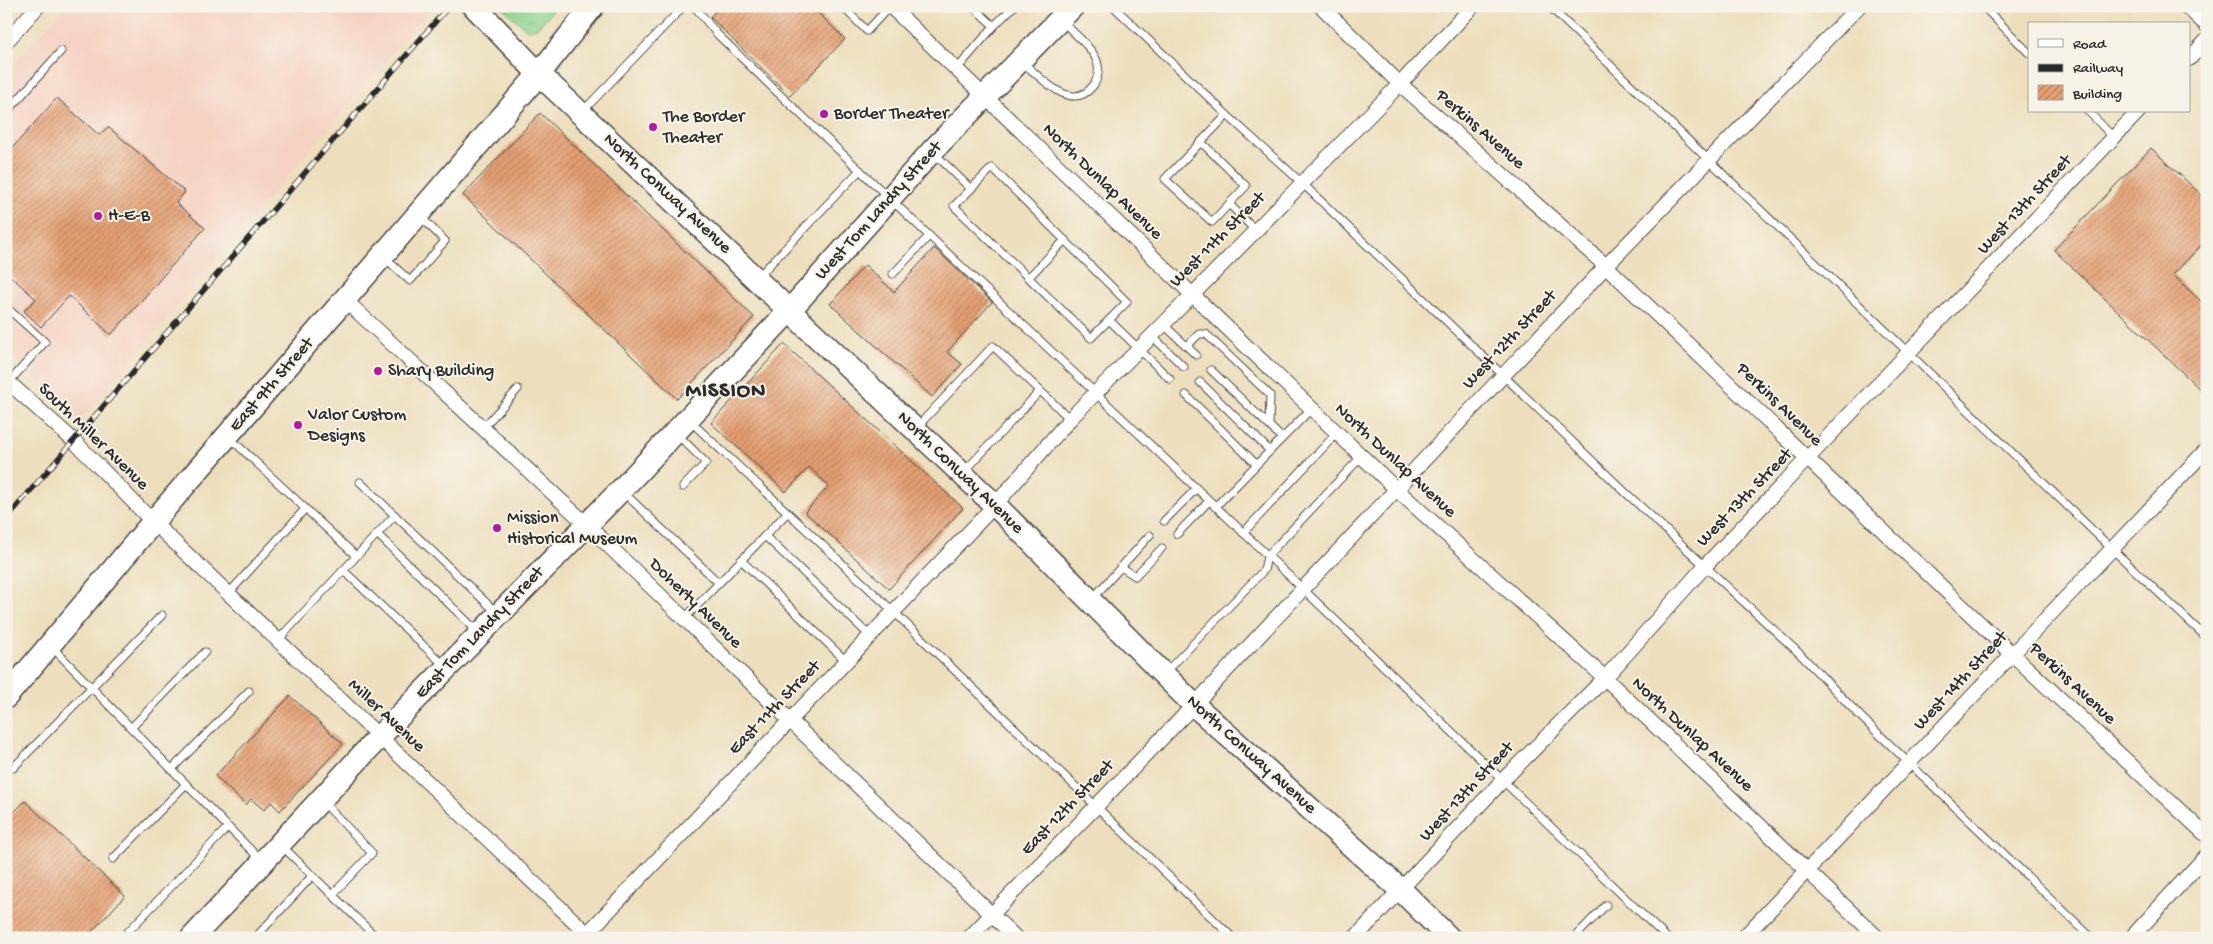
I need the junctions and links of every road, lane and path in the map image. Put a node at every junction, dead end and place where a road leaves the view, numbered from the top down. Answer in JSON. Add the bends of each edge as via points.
{"nodes":[{"id":1,"x":38,"y":6,"type":"edge"},
{"id":2,"x":474,"y":6,"type":"edge"},
{"id":3,"x":593,"y":6,"type":"edge"},
{"id":4,"x":684,"y":6,"type":"edge"},
{"id":5,"x":694,"y":6,"type":"edge"},
{"id":6,"x":842,"y":6,"type":"edge"},
{"id":7,"x":890,"y":6,"type":"edge"},
{"id":8,"x":972,"y":6,"type":"edge"},
{"id":9,"x":1014,"y":6,"type":"edge"},
{"id":10,"x":1113,"y":6,"type":"edge"},
{"id":11,"x":1321,"y":6,"type":"edge"},
{"id":12,"x":1473,"y":6,"type":"edge"},
{"id":13,"x":1549,"y":6,"type":"edge"},
{"id":14,"x":1859,"y":6,"type":"edge"},
{"id":15,"x":1983,"y":6,"type":"edge"},
{"id":16,"x":2189,"y":6,"type":"edge"},
{"id":17,"x":1066,"y":13,"type":"edge"},
{"id":18,"x":2207,"y":23,"type":"edge"},
{"id":19,"x":994,"y":26,"type":"junction"},
{"id":20,"x":2207,"y":40,"type":"edge"},
{"id":21,"x":6,"y":42,"type":"edge"},
{"id":22,"x":61,"y":51,"type":"dead end"},
{"id":23,"x":2028,"y":52,"type":"edge"},
{"id":24,"x":2190,"y":58,"type":"edge"},
{"id":25,"x":1020,"y":60,"type":"junction"},
{"id":26,"x":957,"y":69,"type":"junction"},
{"id":27,"x":539,"y":74,"type":"junction"},
{"id":28,"x":1400,"y":84,"type":"junction"},
{"id":29,"x":985,"y":95,"type":"junction"},
{"id":30,"x":6,"y":112,"type":"edge"},
{"id":31,"x":2089,"y":112,"type":"edge"},
{"id":32,"x":2139,"y":112,"type":"edge"},
{"id":33,"x":581,"y":113,"type":"junction"},
{"id":34,"x":1227,"y":116,"type":"junction"},
{"id":35,"x":2114,"y":138,"type":"junction"},
{"id":36,"x":1201,"y":142,"type":"junction"},
{"id":37,"x":932,"y":151,"type":"junction"},
{"id":38,"x":1709,"y":160,"type":"junction"},
{"id":39,"x":860,"y":170,"type":"junction"},
{"id":40,"x":1302,"y":183,"type":"junction"},
{"id":41,"x":971,"y":189,"type":"junction"},
{"id":42,"x":889,"y":198,"type":"junction"},
{"id":43,"x":1229,"y":204,"type":"junction"},
{"id":44,"x":419,"y":216,"type":"junction"},
{"id":45,"x":1255,"y":230,"type":"junction"},
{"id":46,"x":929,"y":236,"type":"junction"},
{"id":47,"x":1065,"y":240,"type":"junction"},
{"id":48,"x":384,"y":256,"type":"junction"},
{"id":49,"x":1606,"y":266,"type":"junction"},
{"id":50,"x":893,"y":274,"type":"dead end"},
{"id":51,"x":757,"y":278,"type":"junction"},
{"id":52,"x":1028,"y":278,"type":"junction"},
{"id":53,"x":1191,"y":294,"type":"junction"},
{"id":54,"x":346,"y":301,"type":"junction"},
{"id":55,"x":6,"y":307,"type":"edge"},
{"id":56,"x":790,"y":310,"type":"junction"},
{"id":57,"x":1109,"y":320,"type":"junction"},
{"id":58,"x":1163,"y":324,"type":"junction"},
{"id":59,"x":1151,"y":335,"type":"junction"},
{"id":60,"x":1187,"y":346,"type":"junction"},
{"id":61,"x":1138,"y":349,"type":"junction"},
{"id":62,"x":1909,"y":354,"type":"junction"},
{"id":63,"x":1196,"y":355,"type":"dead end"},
{"id":64,"x":1184,"y":367,"type":"dead end"},
{"id":65,"x":1211,"y":370,"type":"dead end"},
{"id":66,"x":1504,"y":374,"type":"junction"},
{"id":67,"x":1170,"y":380,"type":"dead end"},
{"id":68,"x":8,"y":381,"type":"edge"},
{"id":69,"x":1200,"y":382,"type":"dead end"},
{"id":70,"x":518,"y":389,"type":"dead end"},
{"id":71,"x":1040,"y":391,"type":"junction"},
{"id":72,"x":1095,"y":394,"type":"junction"},
{"id":73,"x":1186,"y":395,"type":"dead end"},
{"id":74,"x":1312,"y":408,"type":"junction"},
{"id":75,"x":1070,"y":419,"type":"junction"},
{"id":76,"x":680,"y":425,"type":"junction"},
{"id":77,"x":1269,"y":425,"type":"junction"},
{"id":78,"x":482,"y":429,"type":"junction"},
{"id":79,"x":916,"y":430,"type":"junction"},
{"id":80,"x":1337,"y":433,"type":"junction"},
{"id":81,"x":228,"y":436,"type":"junction"},
{"id":82,"x":1282,"y":438,"type":"junction"},
{"id":83,"x":2207,"y":449,"type":"edge"},
{"id":84,"x":1270,"y":451,"type":"junction"},
{"id":85,"x":1362,"y":456,"type":"junction"},
{"id":86,"x":1808,"y":460,"type":"junction"},
{"id":87,"x":1256,"y":464,"type":"junction"},
{"id":88,"x":962,"y":474,"type":"junction"},
{"id":89,"x":360,"y":482,"type":"dead end"},
{"id":90,"x":683,"y":487,"type":"dead end"},
{"id":91,"x":1196,"y":489,"type":"junction"},
{"id":92,"x":1396,"y":489,"type":"junction"},
{"id":93,"x":621,"y":490,"type":"junction"},
{"id":94,"x":1212,"y":504,"type":"junction"},
{"id":95,"x":995,"y":505,"type":"junction"},
{"id":96,"x":305,"y":509,"type":"junction"},
{"id":97,"x":787,"y":513,"type":"junction"},
{"id":98,"x":395,"y":515,"type":"junction"},
{"id":99,"x":1164,"y":521,"type":"dead end"},
{"id":100,"x":154,"y":522,"type":"junction"},
{"id":101,"x":586,"y":524,"type":"junction"},
{"id":102,"x":1243,"y":533,"type":"junction"},
{"id":103,"x":377,"y":534,"type":"junction"},
{"id":104,"x":1176,"y":534,"type":"dead end"},
{"id":105,"x":1150,"y":535,"type":"dead end"},
{"id":106,"x":765,"y":536,"type":"junction"},
{"id":107,"x":1162,"y":548,"type":"dead end"},
{"id":108,"x":2112,"y":549,"type":"junction"},
{"id":109,"x":356,"y":556,"type":"junction"},
{"id":110,"x":1267,"y":556,"type":"junction"},
{"id":111,"x":741,"y":560,"type":"junction"},
{"id":112,"x":1705,"y":566,"type":"junction"},
{"id":113,"x":1121,"y":567,"type":"junction"},
{"id":114,"x":343,"y":570,"type":"junction"},
{"id":115,"x":719,"y":583,"type":"junction"},
{"id":116,"x":1303,"y":589,"type":"junction"},
{"id":117,"x":229,"y":593,"type":"junction"},
{"id":118,"x":1090,"y":601,"type":"junction"},
{"id":119,"x":893,"y":611,"type":"junction"},
{"id":120,"x":498,"y":614,"type":"junction"},
{"id":121,"x":162,"y":615,"type":"dead end"},
{"id":122,"x":684,"y":620,"type":"junction"},
{"id":123,"x":480,"y":633,"type":"junction"},
{"id":124,"x":870,"y":636,"type":"junction"},
{"id":125,"x":2207,"y":638,"type":"edge"},
{"id":126,"x":278,"y":640,"type":"junction"},
{"id":127,"x":50,"y":645,"type":"junction"},
{"id":128,"x":205,"y":652,"type":"dead end"},
{"id":129,"x":2012,"y":654,"type":"junction"},
{"id":130,"x":846,"y":661,"type":"junction"},
{"id":131,"x":446,"y":667,"type":"junction"},
{"id":132,"x":1163,"y":674,"type":"junction"},
{"id":133,"x":1604,"y":678,"type":"junction"},
{"id":134,"x":92,"y":688,"type":"junction"},
{"id":135,"x":249,"y":691,"type":"dead end"},
{"id":136,"x":6,"y":697,"type":"edge"},
{"id":137,"x":1194,"y":705,"type":"junction"},
{"id":138,"x":789,"y":720,"type":"junction"},
{"id":139,"x":131,"y":728,"type":"junction"},
{"id":140,"x":380,"y":736,"type":"junction"},
{"id":141,"x":1909,"y":763,"type":"junction"},
{"id":142,"x":13,"y":768,"type":"dead end"},
{"id":143,"x":172,"y":769,"type":"junction"},
{"id":144,"x":1502,"y":781,"type":"junction"},
{"id":145,"x":186,"y":784,"type":"junction"},
{"id":146,"x":321,"y":800,"type":"junction"},
{"id":147,"x":1096,"y":807,"type":"junction"},
{"id":148,"x":228,"y":827,"type":"junction"},
{"id":149,"x":2207,"y":836,"type":"edge"},
{"id":150,"x":280,"y":843,"type":"junction"},
{"id":151,"x":2207,"y":855,"type":"edge"},
{"id":152,"x":113,"y":859,"type":"dead end"},
{"id":153,"x":263,"y":862,"type":"junction"},
{"id":154,"x":1807,"y":869,"type":"junction"},
{"id":155,"x":313,"y":875,"type":"junction"},
{"id":156,"x":1402,"y":891,"type":"junction"},
{"id":157,"x":333,"y":894,"type":"junction"},
{"id":158,"x":1606,"y":905,"type":"dead end"},
{"id":159,"x":992,"y":914,"type":"junction"},
{"id":160,"x":587,"y":936,"type":"edge"},
{"id":161,"x":122,"y":938,"type":"edge"},
{"id":162,"x":192,"y":938,"type":"edge"},
{"id":163,"x":255,"y":938,"type":"edge"},
{"id":164,"x":377,"y":938,"type":"edge"},
{"id":165,"x":969,"y":938,"type":"edge"},
{"id":166,"x":1016,"y":938,"type":"edge"},
{"id":167,"x":1233,"y":938,"type":"edge"},
{"id":168,"x":1355,"y":938,"type":"edge"},
{"id":169,"x":1449,"y":938,"type":"edge"},
{"id":170,"x":1574,"y":938,"type":"edge"},
{"id":171,"x":1667,"y":938,"type":"edge"},
{"id":172,"x":1743,"y":938,"type":"edge"},
{"id":173,"x":1878,"y":938,"type":"edge"},
{"id":174,"x":2092,"y":938,"type":"edge"},
{"id":175,"x":2132,"y":938,"type":"edge"}],
"edges":[{"from":1,"to":21,"type":"street"},
{"from":2,"to":27,"type":"main road","name":"North Conway Avenue"},
{"from":3,"to":27,"type":"main road","name":"East 9th Street"},
{"from":4,"to":33,"type":"lane"},
{"from":5,"to":39,"type":"lane","via":[[717,34]]},
{"from":6,"to":7,"type":"lane","via":[[868,31]]},
{"from":7,"to":26,"type":"street","name":"North Dunlap Avenue"},
{"from":8,"to":19,"type":"lane"},
{"from":9,"to":19,"type":"lane"},
{"from":10,"to":34,"type":"lane"},
{"from":11,"to":28,"type":"street","name":"Perkins Avenue"},
{"from":12,"to":28,"type":"street","name":"West 11th Street"},
{"from":13,"to":38,"type":"lane"},
{"from":14,"to":38,"type":"street","name":"West 12th Street"},
{"from":15,"to":23,"type":"lane"},
{"from":16,"to":18,"type":"street"},
{"from":17,"to":25,"type":"main road","name":"West Tom Landry Street"},
{"from":17,"to":25,"type":"lane","via":[[1096,60],[1098,76],[1090,90],[1075,97],[1067,96]]},
{"from":19,"to":26,"type":"lane"},
{"from":20,"to":24,"type":"street"},
{"from":22,"to":30,"type":"lane"},
{"from":25,"to":29,"type":"main road","name":"West Tom Landry Street"},
{"from":26,"to":29,"type":"street","name":"North Dunlap Avenue"},
{"from":27,"to":33,"type":"main road","name":"North Conway Avenue"},
{"from":27,"to":44,"type":"main road","name":"East 9th Street"},
{"from":28,"to":40,"type":"street","name":"West 11th Street"},
{"from":28,"to":49,"type":"street","name":"Perkins Avenue"},
{"from":29,"to":37,"type":"main road","name":"West Tom Landry Street"},
{"from":29,"to":53,"type":"street","name":"North Dunlap Avenue"},
{"from":31,"to":35,"type":"lane"},
{"from":32,"to":35,"type":"street","name":"West 13th Street"},
{"from":33,"to":51,"type":"main road","name":"North Conway Avenue"},
{"from":34,"to":36,"type":"lane"},
{"from":34,"to":40,"type":"lane"},
{"from":35,"to":62,"type":"street","name":"West 13th Street"},
{"from":36,"to":43,"type":"lane","via":[[1246,186]]},
{"from":36,"to":43,"type":"lane","via":[[1165,179],[1212,222]]},
{"from":37,"to":41,"type":"lane"},
{"from":37,"to":42,"type":"main road","name":"West Tom Landry Street"},
{"from":38,"to":49,"type":"street","name":"West 12th Street"},
{"from":38,"to":62,"type":"lane"},
{"from":39,"to":42,"type":"lane"},
{"from":39,"to":51,"type":"lane"},
{"from":40,"to":45,"type":"street","name":"West 11th Street"},
{"from":40,"to":66,"type":"lane"},
{"from":41,"to":47,"type":"lane","via":[[992,168]]},
{"from":41,"to":52,"type":"lane","via":[[954,206]]},
{"from":42,"to":46,"type":"lane"},
{"from":42,"to":56,"type":"main road","name":"West Tom Landry Street"},
{"from":43,"to":45,"type":"lane"},
{"from":44,"to":48,"type":"main road","name":"East 9th Street"},
{"from":44,"to":48,"type":"lane","via":[[445,241],[410,281]]},
{"from":45,"to":53,"type":"street","name":"West 11th Street"},
{"from":46,"to":50,"type":"lane"},
{"from":46,"to":72,"type":"lane"},
{"from":47,"to":52,"type":"lane"},
{"from":47,"to":57,"type":"lane","via":[[1127,302]]},
{"from":48,"to":54,"type":"main road","name":"East 9th Street"},
{"from":49,"to":66,"type":"street","name":"West 12th Street"},
{"from":49,"to":86,"type":"street","name":"Perkins Avenue"},
{"from":51,"to":56,"type":"main road","name":"North Conway Avenue"},
{"from":52,"to":57,"type":"lane","via":[[1091,338]]},
{"from":53,"to":58,"type":"street","name":"West 11th Street"},
{"from":53,"to":74,"type":"street","name":"North Dunlap Avenue"},
{"from":54,"to":78,"type":"street","name":"Doherty Avenue"},
{"from":54,"to":81,"type":"main road","name":"East 9th Street"},
{"from":55,"to":68,"type":"lane","via":[[44,342]]},
{"from":56,"to":76,"type":"main road","name":"East Tom Landry Street"},
{"from":56,"to":79,"type":"main road","name":"North Conway Avenue"},
{"from":57,"to":61,"type":"lane"},
{"from":58,"to":59,"type":"street","name":"West 11th Street"},
{"from":58,"to":60,"type":"lane"},
{"from":59,"to":61,"type":"street","name":"West 11th Street"},
{"from":59,"to":64,"type":"lane"},
{"from":60,"to":63,"type":"lane"},
{"from":60,"to":77,"type":"lane","via":[[1199,334],[1206,334],[1270,395]]},
{"from":61,"to":67,"type":"lane"},
{"from":61,"to":72,"type":"street","name":"West 11th Street"},
{"from":62,"to":86,"type":"street","name":"West 13th Street"},
{"from":62,"to":108,"type":"lane"},
{"from":65,"to":77,"type":"lane"},
{"from":66,"to":92,"type":"street","name":"West 12th Street"},
{"from":66,"to":112,"type":"lane"},
{"from":68,"to":100,"type":"street","name":"South Miller Avenue","via":[[74,441]]},
{"from":69,"to":84,"type":"lane"},
{"from":70,"to":78,"type":"lane"},
{"from":71,"to":75,"type":"lane"},
{"from":71,"to":79,"type":"lane","via":[[993,346]]},
{"from":71,"to":88,"type":"lane"},
{"from":72,"to":75,"type":"street","name":"West 11th Street"},
{"from":72,"to":91,"type":"lane"},
{"from":73,"to":87,"type":"lane"},
{"from":74,"to":80,"type":"street","name":"North Dunlap Avenue"},
{"from":74,"to":82,"type":"lane"},
{"from":75,"to":95,"type":"street","name":"West 11th Street"},
{"from":76,"to":90,"type":"lane","via":[[706,463]]},
{"from":76,"to":93,"type":"main road","name":"East Tom Landry Street"},
{"from":76,"to":97,"type":"lane"},
{"from":77,"to":82,"type":"lane"},
{"from":78,"to":101,"type":"street","name":"Doherty Avenue"},
{"from":79,"to":88,"type":"main road","name":"North Conway Avenue"},
{"from":80,"to":85,"type":"street","name":"North Dunlap Avenue"},
{"from":80,"to":102,"type":"lane"},
{"from":81,"to":96,"type":"lane"},
{"from":81,"to":100,"type":"main road","name":"East 9th Street"},
{"from":82,"to":84,"type":"lane"},
{"from":83,"to":108,"type":"street","name":"West 14th Street"},
{"from":84,"to":87,"type":"lane"},
{"from":85,"to":92,"type":"street","name":"North Dunlap Avenue"},
{"from":85,"to":110,"type":"lane"},
{"from":86,"to":112,"type":"street","name":"West 13th Street"},
{"from":86,"to":129,"type":"street","name":"Perkins Avenue"},
{"from":87,"to":94,"type":"lane"},
{"from":88,"to":95,"type":"main road","name":"North Conway Avenue"},
{"from":89,"to":98,"type":"lane"},
{"from":91,"to":94,"type":"lane"},
{"from":91,"to":99,"type":"lane"},
{"from":92,"to":116,"type":"street","name":"West 12th Street"},
{"from":92,"to":133,"type":"street","name":"North Dunlap Avenue"},
{"from":93,"to":101,"type":"main road","name":"East Tom Landry Street"},
{"from":93,"to":115,"type":"lane"},
{"from":94,"to":102,"type":"lane"},
{"from":94,"to":104,"type":"lane"},
{"from":95,"to":118,"type":"main road","name":"North Conway Avenue"},
{"from":95,"to":119,"type":"street","name":"East 11th Street"},
{"from":96,"to":109,"type":"lane"},
{"from":96,"to":117,"type":"lane"},
{"from":97,"to":106,"type":"lane"},
{"from":97,"to":119,"type":"lane"},
{"from":98,"to":103,"type":"lane"},
{"from":98,"to":120,"type":"lane"},
{"from":100,"to":117,"type":"street","name":"Miller Avenue"},
{"from":100,"to":127,"type":"main road","name":"East 9th Street"},
{"from":101,"to":120,"type":"main road","name":"East Tom Landry Street"},
{"from":101,"to":122,"type":"street","name":"Doherty Avenue"},
{"from":102,"to":110,"type":"lane"},
{"from":103,"to":109,"type":"lane"},
{"from":103,"to":123,"type":"lane"},
{"from":105,"to":113,"type":"lane"},
{"from":106,"to":111,"type":"lane"},
{"from":106,"to":124,"type":"lane"},
{"from":107,"to":113,"type":"lane","via":[[1135,576]]},
{"from":108,"to":125,"type":"lane"},
{"from":108,"to":129,"type":"street","name":"West 14th Street"},
{"from":109,"to":114,"type":"lane"},
{"from":110,"to":116,"type":"lane"},
{"from":110,"to":132,"type":"lane","via":[[1264,570]]},
{"from":111,"to":115,"type":"lane"},
{"from":111,"to":130,"type":"lane"},
{"from":112,"to":133,"type":"street","name":"West 13th Street"},
{"from":112,"to":141,"type":"lane","via":[[1800,654]]},
{"from":113,"to":118,"type":"lane"},
{"from":114,"to":126,"type":"lane"},
{"from":114,"to":131,"type":"lane"},
{"from":115,"to":122,"type":"lane"},
{"from":116,"to":137,"type":"street","name":"West 12th Street"},
{"from":116,"to":144,"type":"lane"},
{"from":117,"to":126,"type":"street","name":"Miller Avenue"},
{"from":118,"to":132,"type":"main road","name":"North Conway Avenue"},
{"from":119,"to":124,"type":"street","name":"East 11th Street"},
{"from":119,"to":147,"type":"lane"},
{"from":120,"to":123,"type":"main road","name":"East Tom Landry Street"},
{"from":121,"to":134,"type":"lane"},
{"from":122,"to":138,"type":"street","name":"Doherty Avenue"},
{"from":123,"to":131,"type":"main road","name":"East Tom Landry Street"},
{"from":124,"to":130,"type":"street","name":"East 11th Street"},
{"from":126,"to":140,"type":"street","name":"Miller Avenue"},
{"from":127,"to":134,"type":"lane"},
{"from":127,"to":136,"type":"main road","name":"East 9th Street"},
{"from":128,"to":139,"type":"lane"},
{"from":129,"to":141,"type":"street","name":"West 14th Street"},
{"from":129,"to":149,"type":"street","name":"Perkins Avenue"},
{"from":130,"to":138,"type":"street","name":"East 11th Street"},
{"from":131,"to":140,"type":"main road","name":"East Tom Landry Street"},
{"from":132,"to":137,"type":"main road","name":"North Conway Avenue"},
{"from":133,"to":144,"type":"street","name":"West 13th Street"},
{"from":133,"to":154,"type":"street","name":"North Dunlap Avenue"},
{"from":134,"to":139,"type":"lane"},
{"from":134,"to":142,"type":"lane"},
{"from":135,"to":143,"type":"lane"},
{"from":137,"to":147,"type":"street","name":"East 12th Street"},
{"from":137,"to":156,"type":"main road","name":"North Conway Avenue"},
{"from":138,"to":159,"type":"street","name":"Doherty Avenue"},
{"from":138,"to":160,"type":"street","name":"East 11th Street"},
{"from":139,"to":143,"type":"lane"},
{"from":140,"to":146,"type":"main road","name":"East Tom Landry Street"},
{"from":140,"to":160,"type":"street","name":"Miller Avenue"},
{"from":141,"to":154,"type":"street","name":"West 14th Street"},
{"from":141,"to":174,"type":"lane"},
{"from":143,"to":145,"type":"lane"},
{"from":144,"to":156,"type":"street","name":"West 13th Street"},
{"from":144,"to":171,"type":"lane"},
{"from":145,"to":148,"type":"lane"},
{"from":145,"to":152,"type":"lane"},
{"from":146,"to":150,"type":"main road","name":"East Tom Landry Street"},
{"from":146,"to":157,"type":"lane","via":[[372,853]]},
{"from":147,"to":159,"type":"street","name":"East 12th Street"},
{"from":147,"to":167,"type":"lane"},
{"from":148,"to":153,"type":"lane"},
{"from":148,"to":161,"type":"lane"},
{"from":150,"to":153,"type":"main road","name":"East Tom Landry Street"},
{"from":150,"to":155,"type":"lane"},
{"from":151,"to":175,"type":"street"},
{"from":153,"to":162,"type":"main road","name":"East Tom Landry Street"},
{"from":154,"to":172,"type":"street","name":"West 14th Street"},
{"from":154,"to":173,"type":"street","name":"North Dunlap Avenue"},
{"from":155,"to":157,"type":"lane"},
{"from":155,"to":163,"type":"lane"},
{"from":156,"to":168,"type":"street","name":"West 13th Street"},
{"from":156,"to":169,"type":"main road","name":"North Conway Avenue"},
{"from":157,"to":164,"type":"lane"},
{"from":158,"to":170,"type":"lane"},
{"from":159,"to":165,"type":"street","name":"East 12th Street"},
{"from":159,"to":166,"type":"street","name":"Doherty Avenue"}]}
